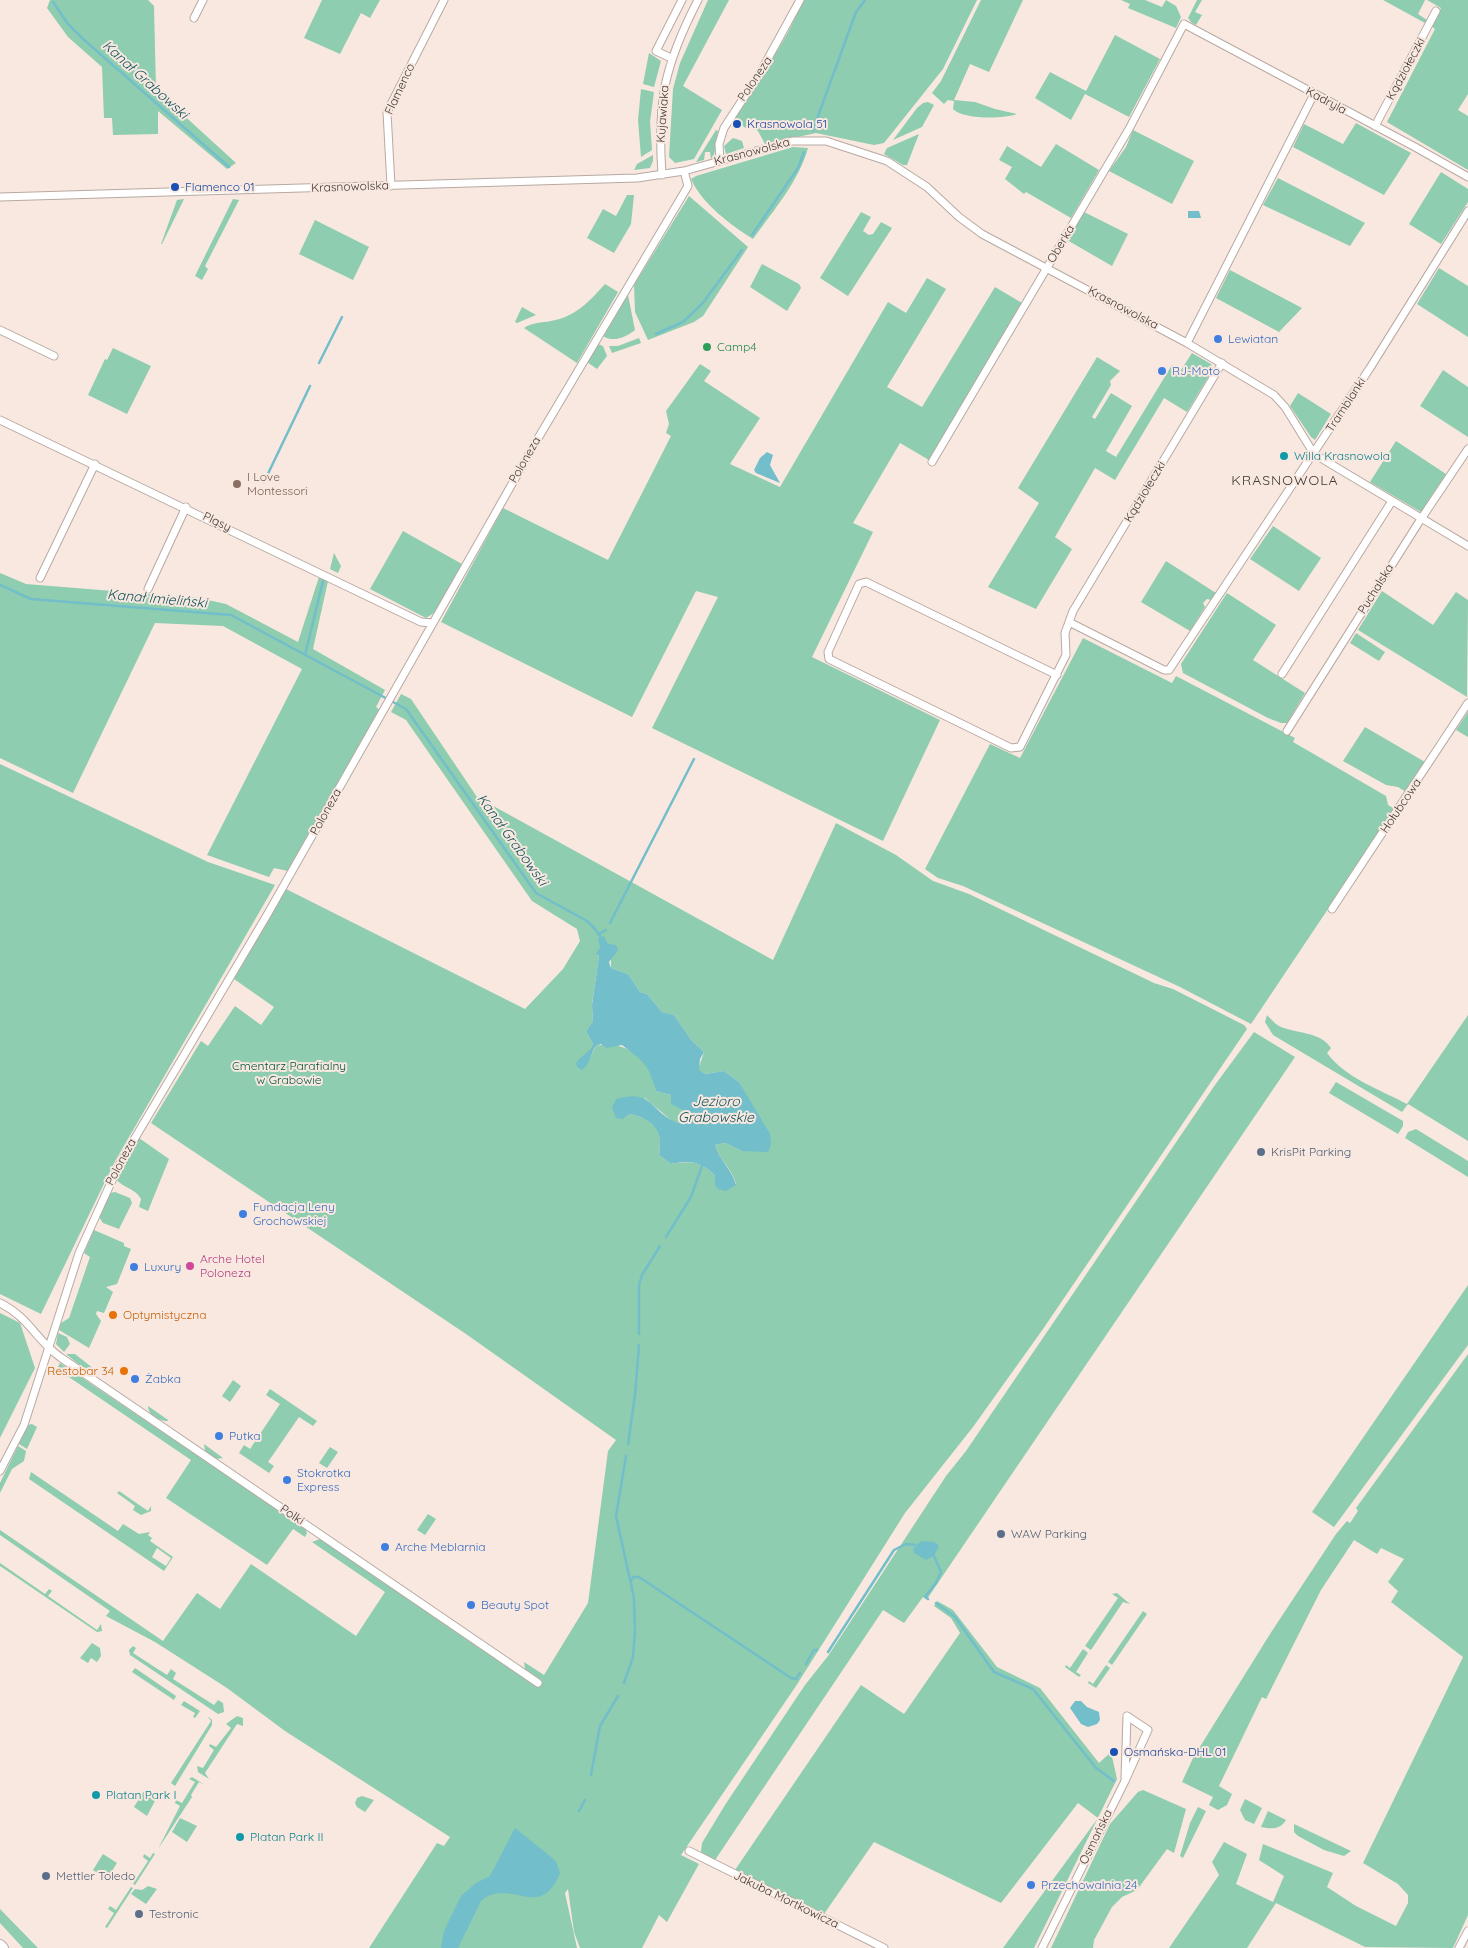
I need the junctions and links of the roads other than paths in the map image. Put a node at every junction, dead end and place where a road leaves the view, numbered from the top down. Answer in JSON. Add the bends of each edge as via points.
{"nodes":[{"id":1,"x":203,"y":0,"type":"edge"},
{"id":2,"x":444,"y":0,"type":"edge"},
{"id":3,"x":682,"y":0,"type":"edge"},
{"id":4,"x":698,"y":0,"type":"edge"},
{"id":5,"x":800,"y":0,"type":"edge"},
{"id":6,"x":1436,"y":11,"type":"dead end"},
{"id":7,"x":194,"y":18,"type":"dead end"},
{"id":8,"x":1184,"y":24,"type":"joint"},
{"id":9,"x":672,"y":58,"type":"junction"},
{"id":10,"x":1314,"y":94,"type":"junction"},
{"id":11,"x":1375,"y":126,"type":"junction"},
{"id":12,"x":720,"y":161,"type":"junction"},
{"id":13,"x":684,"y":171,"type":"junction"},
{"id":14,"x":662,"y":175,"type":"junction"},
{"id":15,"x":1468,"y":177,"type":"edge"},
{"id":16,"x":391,"y":186,"type":"junction"},
{"id":17,"x":0,"y":197,"type":"edge"},
{"id":18,"x":1468,"y":211,"type":"edge"},
{"id":19,"x":1047,"y":268,"type":"junction"},
{"id":20,"x":0,"y":330,"type":"edge"},
{"id":21,"x":1187,"y":343,"type":"junction"},
{"id":22,"x":54,"y":356,"type":"dead end"},
{"id":23,"x":1222,"y":363,"type":"junction"},
{"id":24,"x":1,"y":423,"type":"edge"},
{"id":25,"x":1468,"y":449,"type":"edge"},
{"id":26,"x":1314,"y":454,"type":"junction"},
{"id":27,"x":932,"y":462,"type":"dead end"},
{"id":28,"x":95,"y":464,"type":"junction"},
{"id":29,"x":1392,"y":501,"type":"junction"},
{"id":30,"x":186,"y":508,"type":"junction"},
{"id":31,"x":1421,"y":518,"type":"junction"},
{"id":32,"x":1468,"y":546,"type":"edge"},
{"id":33,"x":40,"y":578,"type":"dead end"},
{"id":34,"x":148,"y":589,"type":"dead end"},
{"id":35,"x":1069,"y":622,"type":"junction"},
{"id":36,"x":433,"y":623,"type":"junction"},
{"id":37,"x":1057,"y":674,"type":"junction"},
{"id":38,"x":1282,"y":674,"type":"dead end"},
{"id":39,"x":1468,"y":704,"type":"edge"},
{"id":40,"x":1287,"y":731,"type":"dead end"},
{"id":41,"x":1332,"y":909,"type":"dead end"},
{"id":42,"x":0,"y":1304,"type":"edge"},
{"id":43,"x":46,"y":1348,"type":"junction"},
{"id":44,"x":0,"y":1471,"type":"edge"},
{"id":45,"x":538,"y":1682,"type":"dead end"},
{"id":46,"x":1126,"y":1781,"type":"junction"},
{"id":47,"x":689,"y":1851,"type":"dead end"},
{"id":48,"x":1468,"y":1930,"type":"edge"},
{"id":49,"x":0,"y":1945,"type":"edge"},
{"id":50,"x":3,"y":1948,"type":"edge"},
{"id":51,"x":884,"y":1948,"type":"edge"},
{"id":52,"x":1042,"y":1948,"type":"edge"},
{"id":53,"x":1459,"y":1948,"type":"edge"}],
"edges":[{"from":1,"to":7,"type":"street"},
{"from":2,"to":16,"type":"street","name":"Flamenco","via":[[387,112]]},
{"from":3,"to":9,"type":"street","via":[[656,51]]},
{"from":4,"to":9,"type":"street","name":"Kujawiaka"},
{"from":5,"to":12,"type":"street","name":"Poloneza","via":[[769,58],[724,128],[719,144]]},
{"from":6,"to":11,"type":"street","name":"Kądziołeczki"},
{"from":8,"to":10,"type":"street","name":"Kadryla"},
{"from":8,"to":19,"type":"street","name":"Oberka","via":[[1129,129]]},
{"from":9,"to":14,"type":"street","name":"Kujawiaka","via":[[662,92],[660,113]]},
{"from":10,"to":11,"type":"street","name":"Kadryla"},
{"from":10,"to":21,"type":"street"},
{"from":11,"to":15,"type":"street","name":"Kadryla"},
{"from":12,"to":13,"type":"street","name":"Krasnowolska"},
{"from":12,"to":19,"type":"street","name":"Krasnowolska","via":[[803,140],[826,141],[874,156],[915,178],[977,230]]},
{"from":13,"to":14,"type":"street","name":"Krasnowolska"},
{"from":13,"to":36,"type":"street","name":"Poloneza","via":[[688,186],[532,447]]},
{"from":14,"to":16,"type":"street","name":"Krasnowolska"},
{"from":16,"to":17,"type":"street","name":"Krasnowolska"},
{"from":18,"to":26,"type":"street","name":"Tramblanki"},
{"from":19,"to":21,"type":"street","name":"Krasnowolska"},
{"from":19,"to":27,"type":"street","name":"Oberka"},
{"from":20,"to":22,"type":"street"},
{"from":21,"to":23,"type":"street","name":"Krasnowolska"},
{"from":23,"to":26,"type":"street","name":"Krasnowolska","via":[[1280,400]]},
{"from":23,"to":35,"type":"street","name":"Kądziołeczki"},
{"from":24,"to":28,"type":"street","name":"Pląsy"},
{"from":25,"to":31,"type":"street","name":"Puchalska"},
{"from":26,"to":29,"type":"street","name":"Krasnowolska"},
{"from":26,"to":35,"type":"street","name":"Tramblanki","via":[[1169,670]]},
{"from":28,"to":30,"type":"street","name":"Pląsy"},
{"from":28,"to":33,"type":"street"},
{"from":29,"to":31,"type":"street","name":"Krasnowolska"},
{"from":29,"to":38,"type":"street"},
{"from":30,"to":34,"type":"street"},
{"from":30,"to":36,"type":"street","name":"Pląsy","via":[[421,622]]},
{"from":31,"to":32,"type":"street","name":"Krasnowolska"},
{"from":31,"to":40,"type":"street","name":"Puchalska"},
{"from":35,"to":37,"type":"street","name":"Kądziołeczki","via":[[1065,633],[1066,655]]},
{"from":36,"to":43,"type":"street","name":"Poloneza","via":[[119,1165],[79,1253]]},
{"from":37,"to":37,"type":"street","name":"Kądziołeczki","via":[[1020,747],[1015,749],[829,659],[828,652],[859,584],[866,582]]},
{"from":39,"to":41,"type":"street","name":"Hołubcowa"},
{"from":42,"to":43,"type":"street","name":"Polki","via":[[25,1319]]},
{"from":43,"to":44,"type":"street","name":"Poloneza","via":[[24,1424]]},
{"from":43,"to":45,"type":"street","name":"Polki"},
{"from":46,"to":46,"type":"street","name":"Osmańska","via":[[1148,1730],[1127,1716]]},
{"from":46,"to":52,"type":"street","name":"Osmańska"},
{"from":47,"to":51,"type":"street","name":"Jakuba Mortkowicza"},
{"from":48,"to":53,"type":"street"},
{"from":49,"to":50,"type":"main road"}]}
